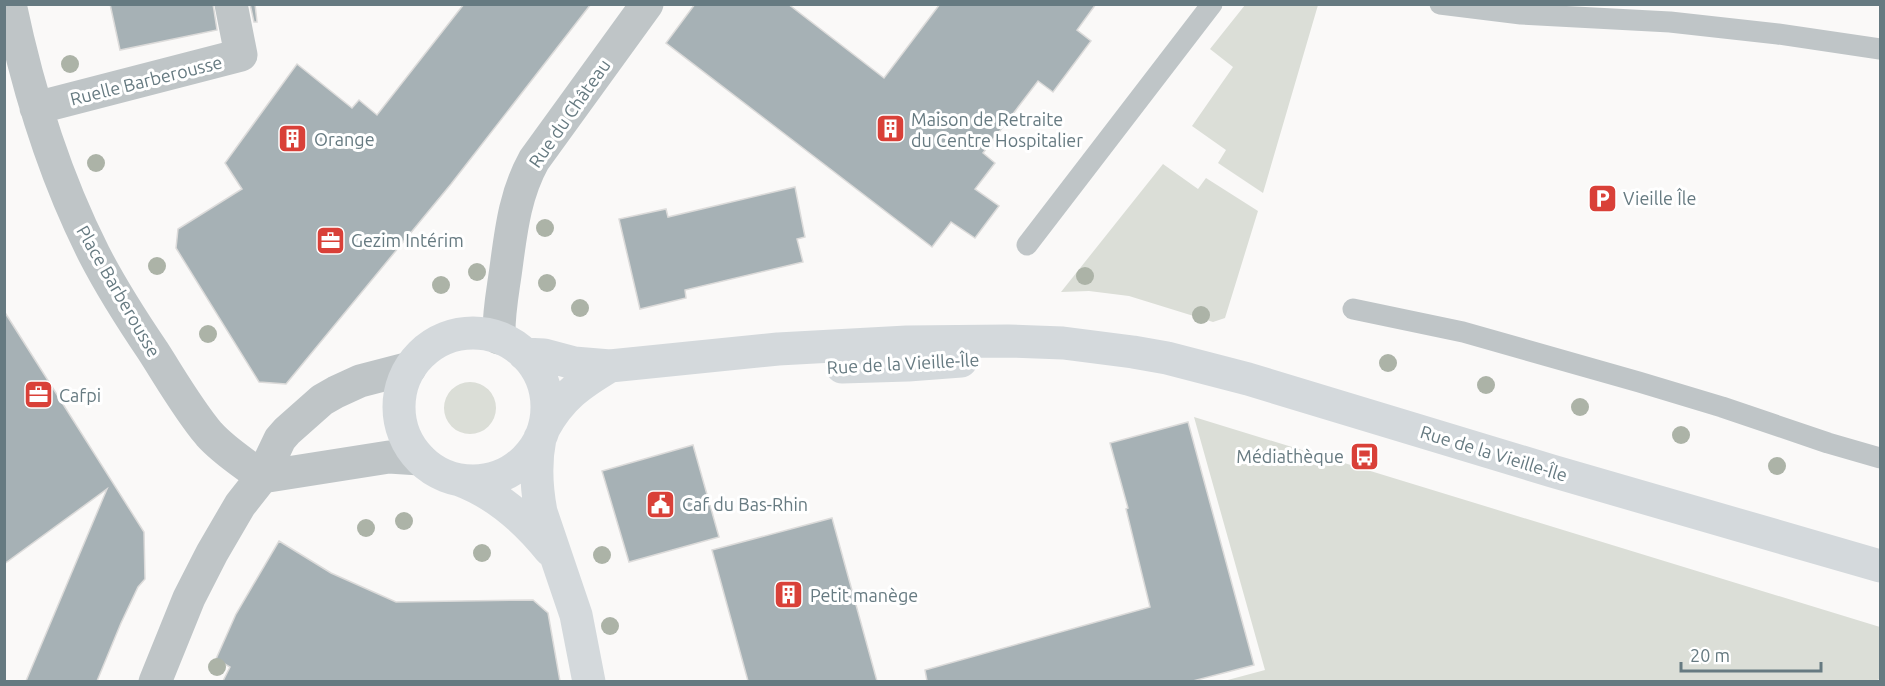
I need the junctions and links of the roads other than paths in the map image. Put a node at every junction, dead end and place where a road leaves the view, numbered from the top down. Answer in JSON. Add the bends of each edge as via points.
{"nodes":[{"id":1,"x":10,"y":4,"type":"edge"},
{"id":2,"x":231,"y":4,"type":"edge"},
{"id":3,"x":647,"y":4,"type":"edge"},
{"id":4,"x":1212,"y":4,"type":"edge"},
{"id":5,"x":1440,"y":4,"type":"edge"},
{"id":6,"x":1575,"y":4,"type":"edge"},
{"id":7,"x":1583,"y":4,"type":"edge"},
{"id":8,"x":1599,"y":19,"type":"junction"},
{"id":9,"x":1881,"y":49,"type":"edge"},
{"id":10,"x":36,"y":108,"type":"junction"},
{"id":11,"x":1027,"y":245,"type":"dead end"},
{"id":12,"x":1353,"y":309,"type":"dead end"},
{"id":13,"x":512,"y":346,"type":"junction"},
{"id":14,"x":610,"y":366,"type":"junction"},
{"id":15,"x":410,"y":368,"type":"junction"},
{"id":16,"x":542,"y":433,"type":"junction"},
{"id":17,"x":1881,"y":458,"type":"edge"},
{"id":18,"x":420,"y":459,"type":"junction"},
{"id":19,"x":262,"y":477,"type":"junction"},
{"id":20,"x":459,"y":480,"type":"junction"},
{"id":21,"x":559,"y":561,"type":"junction"},
{"id":22,"x":1881,"y":566,"type":"edge"},
{"id":23,"x":596,"y":679,"type":"edge"},
{"id":24,"x":155,"y":681,"type":"edge"}],
"edges":[{"from":1,"to":10,"type":"street","name":"Place Barberousse"},
{"from":2,"to":10,"type":"street","name":"Ruelle Barberousse","via":[[241,55]]},
{"from":3,"to":13,"type":"street","name":"Rue du Château","via":[[525,177],[513,220],[499,320]]},
{"from":4,"to":11,"type":"lane"},
{"from":5,"to":8,"type":"lane"},
{"from":6,"to":8,"type":"lane"},
{"from":7,"to":8,"type":"lane"},
{"from":8,"to":9,"type":"lane","via":[[1703,25]]},
{"from":10,"to":19,"type":"street","name":"Place Barberousse","via":[[71,204],[117,295],[209,434]]},
{"from":12,"to":17,"type":"lane","via":[[1463,332]]},
{"from":13,"to":14,"type":"street","name":"Rue de la Vieille-Île","via":[[574,363]]},
{"from":13,"to":15,"type":"street","via":[[478,333],[455,335],[424,351]]},
{"from":13,"to":16,"type":"street","via":[[537,369],[544,388],[547,408]]},
{"from":14,"to":16,"type":"street","via":[[565,398]]},
{"from":14,"to":22,"type":"street","name":"Rue de la Vieille-Île","via":[[700,357],[829,367],[885,366],[1106,348],[1167,358],[1248,380]]},
{"from":15,"to":18,"type":"street","via":[[400,391],[399,415],[406,439]]},
{"from":15,"to":19,"type":"street","via":[[360,381],[322,400],[280,439]]},
{"from":16,"to":20,"type":"street","via":[[528,456],[512,470],[492,479]]},
{"from":16,"to":21,"type":"street","via":[[536,466],[538,496]]},
{"from":18,"to":19,"type":"street","via":[[388,457]]},
{"from":18,"to":20,"type":"street","via":[[437,472]]},
{"from":19,"to":24,"type":"street","via":[[212,553]]},
{"from":20,"to":21,"type":"street","via":[[504,504],[527,523]]},
{"from":21,"to":23,"type":"street"}]}
